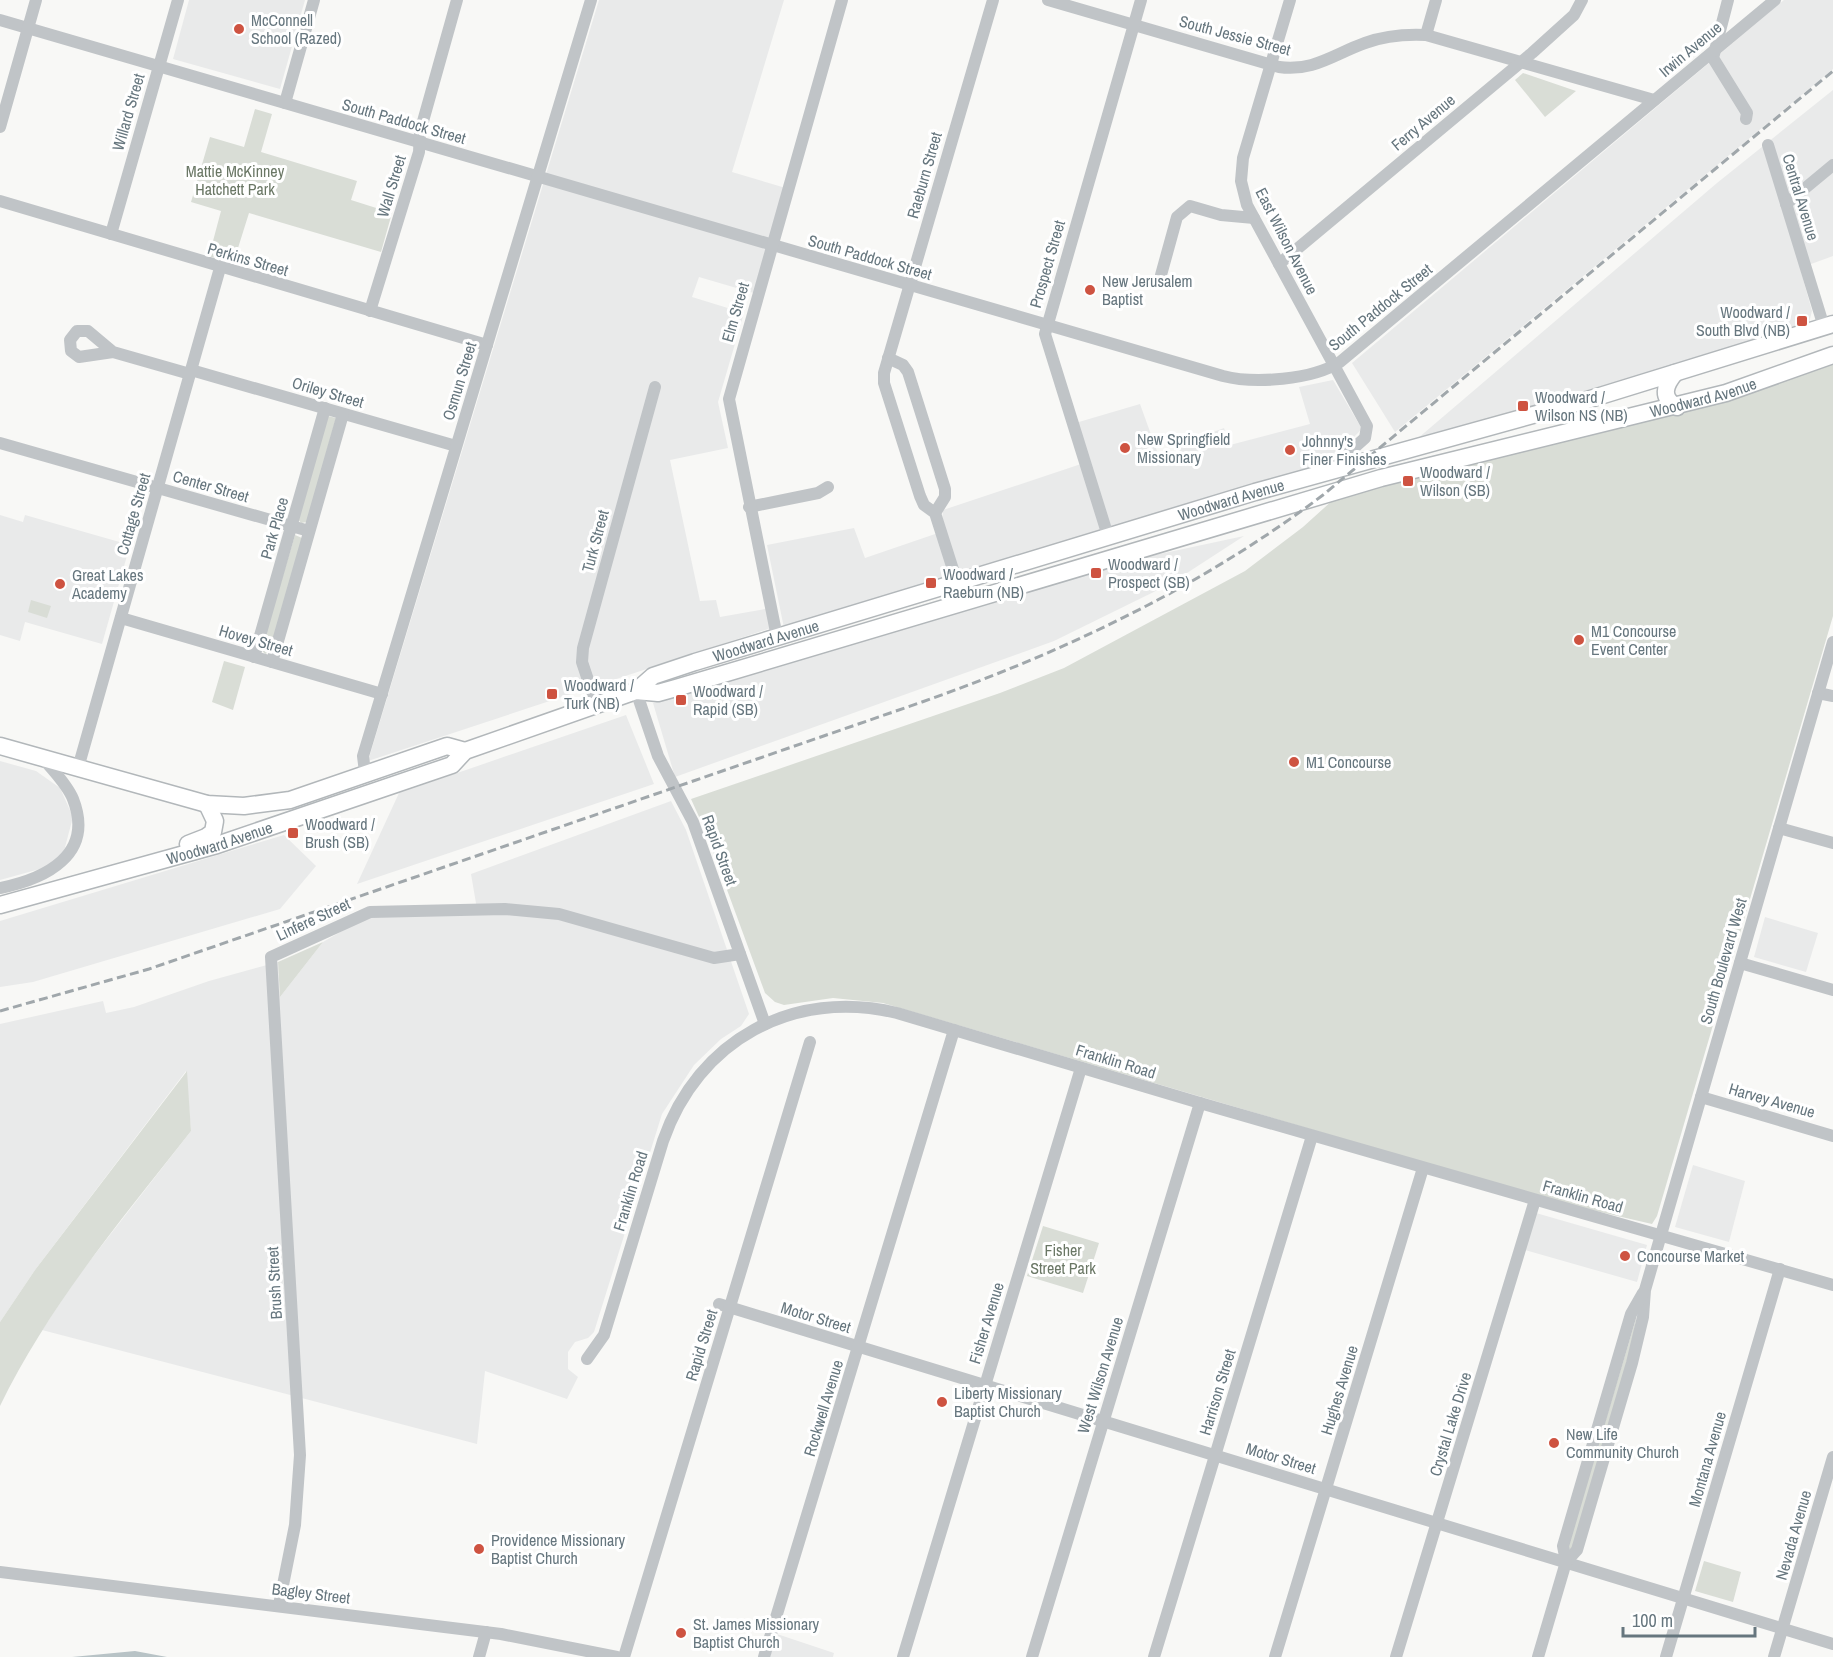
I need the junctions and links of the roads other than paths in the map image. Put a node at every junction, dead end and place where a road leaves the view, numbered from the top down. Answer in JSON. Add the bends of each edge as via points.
{"nodes":[{"id":1,"x":36,"y":0,"type":"edge"},
{"id":2,"x":178,"y":0,"type":"edge"},
{"id":3,"x":314,"y":0,"type":"edge"},
{"id":4,"x":457,"y":0,"type":"edge"},
{"id":5,"x":591,"y":0,"type":"edge"},
{"id":6,"x":842,"y":0,"type":"edge"},
{"id":7,"x":993,"y":0,"type":"edge"},
{"id":8,"x":1048,"y":0,"type":"edge"},
{"id":9,"x":1141,"y":0,"type":"edge"},
{"id":10,"x":1290,"y":0,"type":"edge"},
{"id":11,"x":1436,"y":0,"type":"edge"},
{"id":12,"x":1582,"y":0,"type":"edge"},
{"id":13,"x":1728,"y":0,"type":"edge"},
{"id":14,"x":1775,"y":0,"type":"edge"},
{"id":15,"x":0,"y":20,"type":"edge"},
{"id":16,"x":1134,"y":25,"type":"junction"},
{"id":17,"x":28,"y":28,"type":"junction"},
{"id":18,"x":1426,"y":35,"type":"junction"},
{"id":19,"x":1714,"y":51,"type":"junction"},
{"id":20,"x":1522,"y":62,"type":"junction"},
{"id":21,"x":1271,"y":65,"type":"junction"},
{"id":22,"x":159,"y":67,"type":"junction"},
{"id":23,"x":1654,"y":100,"type":"junction"},
{"id":24,"x":285,"y":103,"type":"junction"},
{"id":25,"x":1746,"y":119,"type":"dead end"},
{"id":26,"x":0,"y":127,"type":"edge"},
{"id":27,"x":419,"y":142,"type":"junction"},
{"id":28,"x":1768,"y":145,"type":"dead end"},
{"id":29,"x":1833,"y":165,"type":"edge"},
{"id":30,"x":538,"y":177,"type":"junction"},
{"id":31,"x":0,"y":201,"type":"edge"},
{"id":32,"x":1786,"y":204,"type":"junction"},
{"id":33,"x":1254,"y":218,"type":"junction"},
{"id":34,"x":111,"y":234,"type":"junction"},
{"id":35,"x":772,"y":245,"type":"junction"},
{"id":36,"x":1279,"y":264,"type":"junction"},
{"id":37,"x":220,"y":268,"type":"junction"},
{"id":38,"x":1161,"y":275,"type":"dead end"},
{"id":39,"x":909,"y":285,"type":"junction"},
{"id":40,"x":370,"y":311,"type":"junction"},
{"id":41,"x":1046,"y":324,"type":"junction"},
{"id":42,"x":1828,"y":326,"type":"edge"},
{"id":43,"x":487,"y":345,"type":"junction"},
{"id":44,"x":113,"y":352,"type":"dead end"},
{"id":45,"x":1833,"y":355,"type":"edge"},
{"id":46,"x":888,"y":358,"type":"junction"},
{"id":47,"x":1334,"y":366,"type":"junction"},
{"id":48,"x":191,"y":372,"type":"junction"},
{"id":49,"x":1675,"y":373,"type":"junction"},
{"id":50,"x":655,"y":387,"type":"dead end"},
{"id":51,"x":1677,"y":406,"type":"junction"},
{"id":52,"x":325,"y":408,"type":"junction"},
{"id":53,"x":343,"y":414,"type":"junction"},
{"id":54,"x":0,"y":443,"type":"edge"},
{"id":55,"x":456,"y":446,"type":"junction"},
{"id":56,"x":1329,"y":470,"type":"junction"},
{"id":57,"x":828,"y":487,"type":"dead end"},
{"id":58,"x":158,"y":488,"type":"junction"},
{"id":59,"x":749,"y":507,"type":"junction"},
{"id":60,"x":935,"y":513,"type":"junction"},
{"id":61,"x":291,"y":526,"type":"junction"},
{"id":62,"x":309,"y":531,"type":"junction"},
{"id":63,"x":1108,"y":536,"type":"junction"},
{"id":64,"x":957,"y":582,"type":"junction"},
{"id":65,"x":1004,"y":589,"type":"junction"},
{"id":66,"x":121,"y":618,"type":"junction"},
{"id":67,"x":893,"y":622,"type":"junction"},
{"id":68,"x":777,"y":637,"type":"junction"},
{"id":69,"x":1833,"y":642,"type":"edge"},
{"id":70,"x":254,"y":657,"type":"junction"},
{"id":71,"x":272,"y":662,"type":"junction"},
{"id":72,"x":636,"y":691,"type":"junction"},
{"id":73,"x":1818,"y":693,"type":"junction"},
{"id":74,"x":382,"y":694,"type":"junction"},
{"id":75,"x":1833,"y":696,"type":"edge"},
{"id":76,"x":596,"y":704,"type":"junction"},
{"id":77,"x":0,"y":746,"type":"edge"},
{"id":78,"x":465,"y":751,"type":"junction"},
{"id":79,"x":43,"y":758,"type":"junction"},
{"id":80,"x":78,"y":768,"type":"junction"},
{"id":81,"x":366,"y":772,"type":"junction"},
{"id":82,"x":207,"y":804,"type":"junction"},
{"id":83,"x":1779,"y":828,"type":"junction"},
{"id":84,"x":1833,"y":843,"type":"edge"},
{"id":85,"x":126,"y":870,"type":"junction"},
{"id":86,"x":0,"y":888,"type":"edge"},
{"id":87,"x":0,"y":905,"type":"edge"},
{"id":88,"x":740,"y":954,"type":"junction"},
{"id":89,"x":271,"y":957,"type":"joint"},
{"id":90,"x":1740,"y":963,"type":"junction"},
{"id":91,"x":1833,"y":990,"type":"edge"},
{"id":92,"x":765,"y":1024,"type":"junction"},
{"id":93,"x":954,"y":1030,"type":"junction"},
{"id":94,"x":810,"y":1042,"type":"dead end"},
{"id":95,"x":1081,"y":1068,"type":"junction"},
{"id":96,"x":1701,"y":1097,"type":"junction"},
{"id":97,"x":1200,"y":1103,"type":"junction"},
{"id":98,"x":1312,"y":1136,"type":"junction"},
{"id":99,"x":1833,"y":1136,"type":"edge"},
{"id":100,"x":1423,"y":1168,"type":"junction"},
{"id":101,"x":1535,"y":1200,"type":"junction"},
{"id":102,"x":1661,"y":1236,"type":"junction"},
{"id":103,"x":1780,"y":1269,"type":"junction"},
{"id":104,"x":1833,"y":1285,"type":"edge"},
{"id":105,"x":725,"y":1306,"type":"junction"},
{"id":106,"x":858,"y":1347,"type":"junction"},
{"id":107,"x":586,"y":1359,"type":"dead end"},
{"id":108,"x":985,"y":1386,"type":"junction"},
{"id":109,"x":1103,"y":1422,"type":"junction"},
{"id":110,"x":1215,"y":1455,"type":"junction"},
{"id":111,"x":1833,"y":1457,"type":"edge"},
{"id":112,"x":1326,"y":1489,"type":"junction"},
{"id":113,"x":1437,"y":1523,"type":"junction"},
{"id":114,"x":1566,"y":1562,"type":"junction"},
{"id":115,"x":0,"y":1572,"type":"edge"},
{"id":116,"x":1683,"y":1598,"type":"junction"},
{"id":117,"x":279,"y":1605,"type":"junction"},
{"id":118,"x":1783,"y":1628,"type":"junction"},
{"id":119,"x":486,"y":1632,"type":"junction"},
{"id":120,"x":1833,"y":1644,"type":"edge"},
{"id":121,"x":479,"y":1657,"type":"edge"},
{"id":122,"x":617,"y":1657,"type":"edge"},
{"id":123,"x":624,"y":1657,"type":"edge"},
{"id":124,"x":764,"y":1657,"type":"edge"},
{"id":125,"x":903,"y":1657,"type":"edge"},
{"id":126,"x":1032,"y":1657,"type":"edge"},
{"id":127,"x":1154,"y":1657,"type":"edge"},
{"id":128,"x":1275,"y":1657,"type":"edge"},
{"id":129,"x":1396,"y":1657,"type":"edge"},
{"id":130,"x":1538,"y":1657,"type":"edge"},
{"id":131,"x":1666,"y":1657,"type":"edge"},
{"id":132,"x":1774,"y":1657,"type":"edge"}],
"edges":[{"from":1,"to":17,"type":"street"},
{"from":2,"to":22,"type":"street","name":"Willard Street"},
{"from":3,"to":24,"type":"street"},
{"from":4,"to":27,"type":"street","name":"Wall Street"},
{"from":5,"to":30,"type":"street","name":"Osmun Street"},
{"from":6,"to":35,"type":"street","name":"Elm Street"},
{"from":7,"to":39,"type":"street","name":"Raeburn Street"},
{"from":8,"to":16,"type":"street","name":"South Jessie Street"},
{"from":9,"to":16,"type":"street","name":"Prospect Street"},
{"from":10,"to":21,"type":"street","name":"East Wilson Avenue"},
{"from":11,"to":18,"type":"street"},
{"from":12,"to":20,"type":"street","name":"Ferry Avenue","via":[[1571,18]]},
{"from":13,"to":19,"type":"street"},
{"from":14,"to":19,"type":"street","name":"Irwin Avenue"},
{"from":15,"to":17,"type":"street","name":"South Paddock Street"},
{"from":16,"to":21,"type":"street","name":"South Jessie Street"},
{"from":16,"to":41,"type":"street","name":"Prospect Street"},
{"from":17,"to":22,"type":"street","name":"South Paddock Street"},
{"from":17,"to":26,"type":"street"},
{"from":18,"to":20,"type":"street","name":"South Jessie Street"},
{"from":18,"to":21,"type":"street","name":"South Jessie Street","via":[[1375,39],[1308,67]]},
{"from":19,"to":23,"type":"street","name":"Irwin Avenue"},
{"from":19,"to":25,"type":"street","via":[[1715,63],[1747,113]]},
{"from":20,"to":23,"type":"street","name":"South Jessie Street"},
{"from":20,"to":36,"type":"street","name":"Ferry Avenue"},
{"from":21,"to":33,"type":"street","name":"East Wilson Avenue","via":[[1241,170],[1243,193]]},
{"from":22,"to":24,"type":"street","name":"South Paddock Street"},
{"from":22,"to":34,"type":"street","name":"Willard Street"},
{"from":23,"to":47,"type":"street","name":"South Paddock Street"},
{"from":24,"to":27,"type":"street","name":"South Paddock Street"},
{"from":27,"to":30,"type":"street","name":"South Paddock Street"},
{"from":27,"to":40,"type":"street","name":"Wall Street"},
{"from":28,"to":32,"type":"street","name":"Central Avenue"},
{"from":29,"to":32,"type":"street"},
{"from":30,"to":35,"type":"street","name":"South Paddock Street"},
{"from":30,"to":43,"type":"street","name":"Osmun Street"},
{"from":31,"to":34,"type":"street","name":"Perkins Street"},
{"from":32,"to":42,"type":"street","name":"Central Avenue"},
{"from":33,"to":36,"type":"street","name":"East Wilson Avenue"},
{"from":33,"to":38,"type":"street","via":[[1221,215],[1190,206],[1177,217]]},
{"from":34,"to":37,"type":"street","name":"Perkins Street"},
{"from":35,"to":39,"type":"street","name":"South Paddock Street"},
{"from":35,"to":59,"type":"street","name":"Elm Street","via":[[729,399]]},
{"from":36,"to":47,"type":"street","name":"East Wilson Avenue"},
{"from":37,"to":40,"type":"street","name":"Perkins Street"},
{"from":37,"to":48,"type":"street","name":"Cottage Street"},
{"from":39,"to":41,"type":"street","name":"South Paddock Street"},
{"from":39,"to":46,"type":"street","name":"Raeburn Street"},
{"from":40,"to":43,"type":"street","name":"Perkins Street"},
{"from":41,"to":47,"type":"street","name":"South Paddock Street","via":[[1242,380],[1308,374]]},
{"from":41,"to":63,"type":"street","name":"Prospect Street","via":[[1046,340]]},
{"from":42,"to":49,"type":"main road","name":"Woodward Avenue"},
{"from":43,"to":55,"type":"street","name":"Osmun Street"},
{"from":44,"to":48,"type":"street","name":"Oriley Street"},
{"from":45,"to":51,"type":"main road","name":"Woodward Avenue"},
{"from":46,"to":60,"type":"street","name":"Raeburn Street","via":[[884,383],[921,499]]},
{"from":46,"to":60,"type":"street","via":[[908,372],[945,489],[945,497]]},
{"from":47,"to":56,"type":"street","name":"East Wilson Avenue","via":[[1368,432]]},
{"from":48,"to":52,"type":"street","name":"Oriley Street"},
{"from":48,"to":58,"type":"street","name":"Cottage Street"},
{"from":49,"to":51,"type":"main road","via":[[1665,394]]},
{"from":49,"to":56,"type":"main road","name":"Woodward Avenue"},
{"from":50,"to":76,"type":"street","name":"Turk Street","via":[[583,648],[582,662]]},
{"from":51,"to":65,"type":"main road","name":"Woodward Avenue","via":[[1381,478]]},
{"from":52,"to":53,"type":"street","name":"Oriley Street"},
{"from":52,"to":61,"type":"street","name":"Park Place"},
{"from":53,"to":55,"type":"street","name":"Oriley Street"},
{"from":53,"to":62,"type":"street"},
{"from":54,"to":58,"type":"street","name":"Center Street"},
{"from":55,"to":74,"type":"street","name":"Osmun Street"},
{"from":56,"to":63,"type":"main road","name":"Woodward Avenue"},
{"from":57,"to":59,"type":"street","via":[[818,493]]},
{"from":58,"to":61,"type":"street","name":"Center Street"},
{"from":58,"to":66,"type":"street","name":"Cottage Street"},
{"from":59,"to":68,"type":"street","name":"Elm Street"},
{"from":60,"to":64,"type":"street","name":"Raeburn Street"},
{"from":61,"to":62,"type":"street","name":"Center Street"},
{"from":61,"to":70,"type":"street","name":"Park Place"},
{"from":62,"to":71,"type":"street"},
{"from":63,"to":64,"type":"main road","name":"Woodward Avenue"},
{"from":63,"to":65,"type":"main road","via":[[1114,539],[1114,547],[1017,576]]},
{"from":64,"to":67,"type":"main road","via":[[951,592],[890,610],[888,618]]},
{"from":64,"to":68,"type":"main road","name":"Woodward Avenue"},
{"from":65,"to":67,"type":"main road","name":"Woodward Avenue"},
{"from":66,"to":70,"type":"street","name":"Hovey Street"},
{"from":66,"to":80,"type":"street","name":"Cottage Street"},
{"from":67,"to":72,"type":"main road","name":"Woodward Avenue","via":[[658,693]]},
{"from":68,"to":72,"type":"main road","name":"Woodward Avenue","via":[[653,676]]},
{"from":69,"to":73,"type":"street","name":"South Boulevard West"},
{"from":70,"to":71,"type":"street","name":"Hovey Street"},
{"from":71,"to":74,"type":"street","name":"Hovey Street"},
{"from":72,"to":76,"type":"main road","name":"Woodward Avenue"},
{"from":72,"to":88,"type":"street","name":"Rapid Street","via":[[658,756],[693,822]]},
{"from":73,"to":75,"type":"street"},
{"from":73,"to":83,"type":"street","name":"South Boulevard West"},
{"from":74,"to":81,"type":"street","name":"Osmun Street","via":[[363,756]]},
{"from":76,"to":78,"type":"main road","name":"Woodward Avenue"},
{"from":77,"to":79,"type":"main road","name":"Woodward Avenue"},
{"from":78,"to":81,"type":"main road","name":"Woodward Avenue","via":[[447,746]]},
{"from":78,"to":85,"type":"main road","name":"Woodward Avenue","via":[[452,765],[217,845]]},
{"from":79,"to":80,"type":"main road","name":"Woodward Avenue"},
{"from":79,"to":86,"type":"street","via":[[73,800],[77,817],[74,840],[65,860],[52,871]]},
{"from":80,"to":82,"type":"main road","name":"Woodward Avenue"},
{"from":81,"to":82,"type":"main road","name":"Woodward Avenue","via":[[278,803]]},
{"from":82,"to":85,"type":"main road","via":[[215,820],[213,832]]},
{"from":83,"to":84,"type":"street"},
{"from":83,"to":90,"type":"street","name":"South Boulevard West"},
{"from":85,"to":87,"type":"main road","name":"Woodward Avenue"},
{"from":88,"to":89,"type":"street","name":"Linfere Street","via":[[709,957],[571,916],[535,910],[370,912]]},
{"from":88,"to":92,"type":"street","name":"Rapid Street"},
{"from":89,"to":117,"type":"street","name":"Brush Street","via":[[300,1455],[295,1524]]},
{"from":90,"to":91,"type":"street"},
{"from":90,"to":96,"type":"street","name":"South Boulevard West"},
{"from":92,"to":93,"type":"street","name":"Franklin Road","via":[[808,1010],[854,1006],[888,1011]]},
{"from":92,"to":107,"type":"street","name":"Franklin Road","via":[[733,1042],[710,1062],[674,1112],[604,1335]]},
{"from":93,"to":95,"type":"street","name":"Franklin Road"},
{"from":93,"to":106,"type":"street","name":"Rockwell Avenue"},
{"from":94,"to":105,"type":"street","name":"Rapid Street"},
{"from":95,"to":97,"type":"street","name":"Franklin Road"},
{"from":95,"to":108,"type":"street","name":"Fisher Avenue"},
{"from":96,"to":99,"type":"street","name":"Harvey Avenue"},
{"from":96,"to":102,"type":"street","name":"South Boulevard West"},
{"from":97,"to":98,"type":"street","name":"Franklin Road"},
{"from":97,"to":109,"type":"street","name":"West Wilson Avenue"},
{"from":98,"to":100,"type":"street","name":"Franklin Road"},
{"from":98,"to":110,"type":"street","name":"Harrison Street"},
{"from":100,"to":101,"type":"street","name":"Franklin Road"},
{"from":100,"to":112,"type":"street","name":"Hughes Avenue"},
{"from":101,"to":102,"type":"street","name":"Franklin Road"},
{"from":101,"to":113,"type":"street","name":"Crystal Lake Drive"},
{"from":102,"to":103,"type":"street","name":"Franklin Road"},
{"from":102,"to":114,"type":"street","name":"South Boulevard West","via":[[1616,1418],[1577,1550]]},
{"from":103,"to":104,"type":"street","name":"Franklin Road"},
{"from":103,"to":116,"type":"street","name":"Montana Avenue"},
{"from":105,"to":106,"type":"street","name":"Motor Street"},
{"from":105,"to":123,"type":"street","name":"Rapid Street"},
{"from":106,"to":108,"type":"street","name":"Motor Street"},
{"from":106,"to":124,"type":"street","name":"Rockwell Avenue"},
{"from":108,"to":109,"type":"street","name":"Motor Street"},
{"from":108,"to":125,"type":"street","name":"Fisher Avenue"},
{"from":109,"to":110,"type":"street","name":"Motor Street"},
{"from":109,"to":126,"type":"street","name":"West Wilson Avenue"},
{"from":110,"to":112,"type":"street","name":"Motor Street"},
{"from":110,"to":127,"type":"street","name":"Harrison Street"},
{"from":111,"to":118,"type":"street","name":"Nevada Avenue"},
{"from":112,"to":113,"type":"street","name":"Motor Street"},
{"from":112,"to":128,"type":"street","name":"Hughes Avenue"},
{"from":113,"to":114,"type":"street","name":"Motor Street"},
{"from":113,"to":129,"type":"street","name":"Crystal Lake Drive"},
{"from":114,"to":116,"type":"street","name":"Motor Street"},
{"from":114,"to":130,"type":"street","name":"South Boulevard West"},
{"from":115,"to":117,"type":"street","name":"Bagley Street"},
{"from":116,"to":118,"type":"street","name":"Motor Street"},
{"from":116,"to":131,"type":"street","name":"Montana Avenue"},
{"from":117,"to":119,"type":"street","name":"Bagley Street"},
{"from":118,"to":120,"type":"street","name":"Motor Street"},
{"from":118,"to":132,"type":"street","name":"Nevada Avenue"},
{"from":119,"to":121,"type":"street"},
{"from":119,"to":122,"type":"street","name":"Bagley Street"}]}
